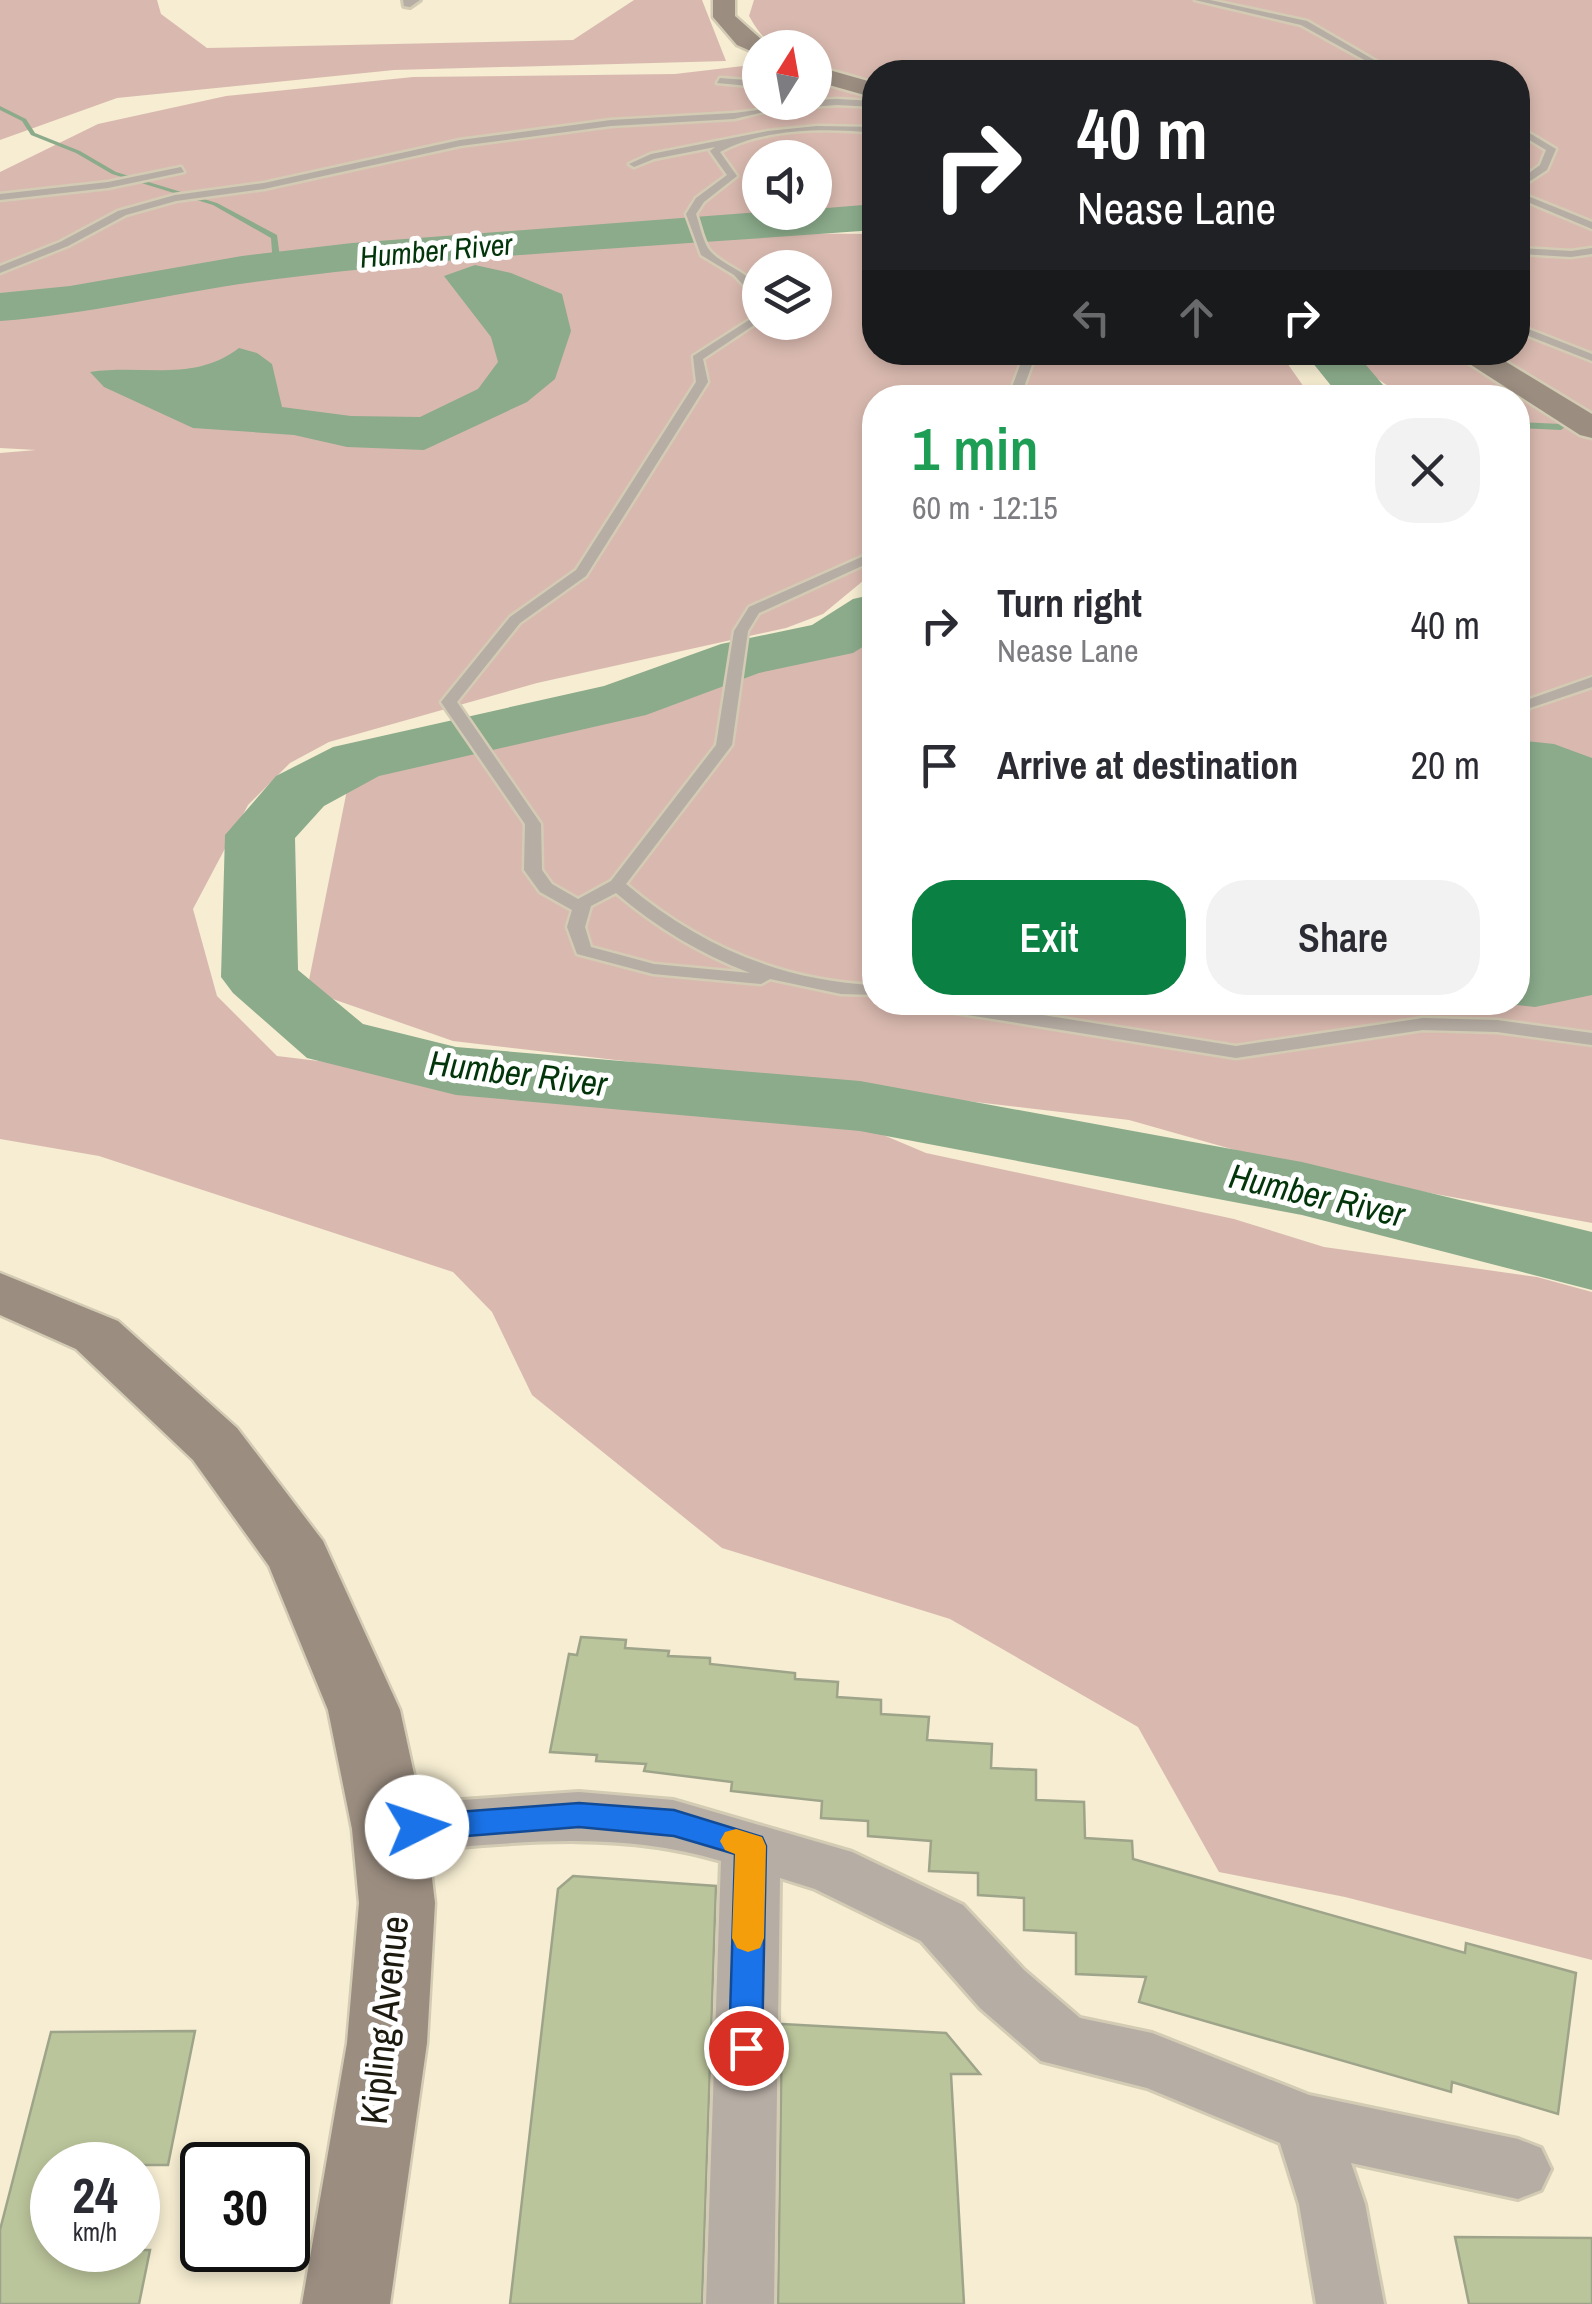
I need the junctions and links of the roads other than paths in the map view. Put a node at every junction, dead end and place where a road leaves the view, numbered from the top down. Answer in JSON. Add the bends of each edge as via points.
{"nodes":[{"id":1,"x":724,"y":0,"type":"edge"},
{"id":2,"x":1199,"y":0,"type":"edge"},
{"id":3,"x":742,"y":36,"type":"edge"},
{"id":4,"x":1370,"y":60,"type":"edge"},
{"id":5,"x":832,"y":78,"type":"edge"},
{"id":6,"x":720,"y":81,"type":"dead end"},
{"id":7,"x":742,"y":83,"type":"edge"},
{"id":8,"x":862,"y":87,"type":"edge"},
{"id":9,"x":832,"y":102,"type":"edge"},
{"id":10,"x":862,"y":103,"type":"edge"},
{"id":11,"x":742,"y":114,"type":"edge"},
{"id":12,"x":548,"y":118,"type":"dead end"},
{"id":13,"x":626,"y":122,"type":"junction"},
{"id":14,"x":862,"y":127,"type":"edge"},
{"id":15,"x":1530,"y":136,"type":"edge"},
{"id":16,"x":738,"y":141,"type":"junction"},
{"id":17,"x":634,"y":164,"type":"dead end"},
{"id":18,"x":182,"y":170,"type":"dead end"},
{"id":19,"x":1530,"y":178,"type":"edge"},
{"id":20,"x":0,"y":197,"type":"edge"},
{"id":21,"x":1530,"y":201,"type":"edge"},
{"id":22,"x":1592,"y":226,"type":"edge"},
{"id":23,"x":1592,"y":250,"type":"edge"},
{"id":24,"x":1530,"y":252,"type":"edge"},
{"id":25,"x":0,"y":270,"type":"edge"},
{"id":26,"x":742,"y":279,"type":"edge"},
{"id":27,"x":742,"y":328,"type":"edge"},
{"id":28,"x":1530,"y":333,"type":"edge"},
{"id":29,"x":1592,"y":358,"type":"edge"},
{"id":30,"x":1488,"y":365,"type":"edge"},
{"id":31,"x":1521,"y":385,"type":"edge"},
{"id":32,"x":1530,"y":390,"type":"edge"},
{"id":33,"x":1592,"y":428,"type":"edge"},
{"id":34,"x":862,"y":561,"type":"edge"},
{"id":35,"x":1592,"y":682,"type":"edge"},
{"id":36,"x":1530,"y":704,"type":"edge"},
{"id":37,"x":617,"y":884,"type":"junction"},
{"id":38,"x":582,"y":908,"type":"junction"},
{"id":39,"x":798,"y":983,"type":"junction"},
{"id":40,"x":862,"y":991,"type":"edge"},
{"id":41,"x":1005,"y":1015,"type":"edge"},
{"id":42,"x":1592,"y":1039,"type":"edge"},
{"id":43,"x":0,"y":1292,"type":"edge"},
{"id":44,"x":389,"y":1829,"type":"junction"},
{"id":45,"x":751,"y":1846,"type":"junction"},
{"id":46,"x":1306,"y":2124,"type":"junction"},
{"id":47,"x":1518,"y":2169,"type":"dead end"},
{"id":48,"x":346,"y":2304,"type":"edge"},
{"id":49,"x":740,"y":2304,"type":"edge"},
{"id":50,"x":1350,"y":2304,"type":"edge"}],
"edges":[{"from":1,"to":3,"type":"street","via":[[724,17]]},
{"from":2,"to":4,"type":"lane","via":[[1304,23]]},
{"from":5,"to":8,"type":"street"},
{"from":6,"to":7,"type":"lane"},
{"from":9,"to":10,"type":"lane"},
{"from":11,"to":13,"type":"lane"},
{"from":12,"to":13,"type":"lane"},
{"from":13,"to":25,"type":"lane","via":[[460,143],[176,198],[122,213]]},
{"from":14,"to":16,"type":"lane"},
{"from":15,"to":19,"type":"lane","via":[[1551,149],[1551,161]]},
{"from":16,"to":17,"type":"lane"},
{"from":16,"to":26,"type":"lane","via":[[715,151],[732,176],[691,214],[705,253]]},
{"from":18,"to":20,"type":"lane"},
{"from":21,"to":22,"type":"lane"},
{"from":23,"to":24,"type":"lane"},
{"from":27,"to":38,"type":"lane","via":[[698,358],[702,382],[580,573],[514,620],[449,702],[533,824],[532,870],[546,888]]},
{"from":28,"to":29,"type":"lane"},
{"from":30,"to":31,"type":"street"},
{"from":32,"to":33,"type":"street"},
{"from":34,"to":37,"type":"lane","via":[[754,610],[741,631],[724,745]]},
{"from":35,"to":36,"type":"lane"},
{"from":37,"to":38,"type":"lane"},
{"from":37,"to":39,"type":"lane","via":[[640,907],[733,960]]},
{"from":38,"to":39,"type":"lane","via":[[576,926],[583,950],[610,960]]},
{"from":39,"to":40,"type":"lane"},
{"from":41,"to":42,"type":"lane","via":[[1236,1052],[1424,1024]]},
{"from":43,"to":44,"type":"street","name":"Kipling Avenue","via":[[97,1335],[215,1444],[299,1558],[364,1710]]},
{"from":44,"to":45,"type":"street","via":[[579,1815],[674,1823]]},
{"from":44,"to":48,"type":"street","name":"Kipling Avenue","via":[[397,1904],[388,2042]]},
{"from":45,"to":46,"type":"street","via":[[831,1869],[942,1923],[1063,2042],[1152,2062]]},
{"from":45,"to":49,"type":"street"},
{"from":46,"to":47,"type":"street"},
{"from":46,"to":50,"type":"street","via":[[1332,2204]]}]}
